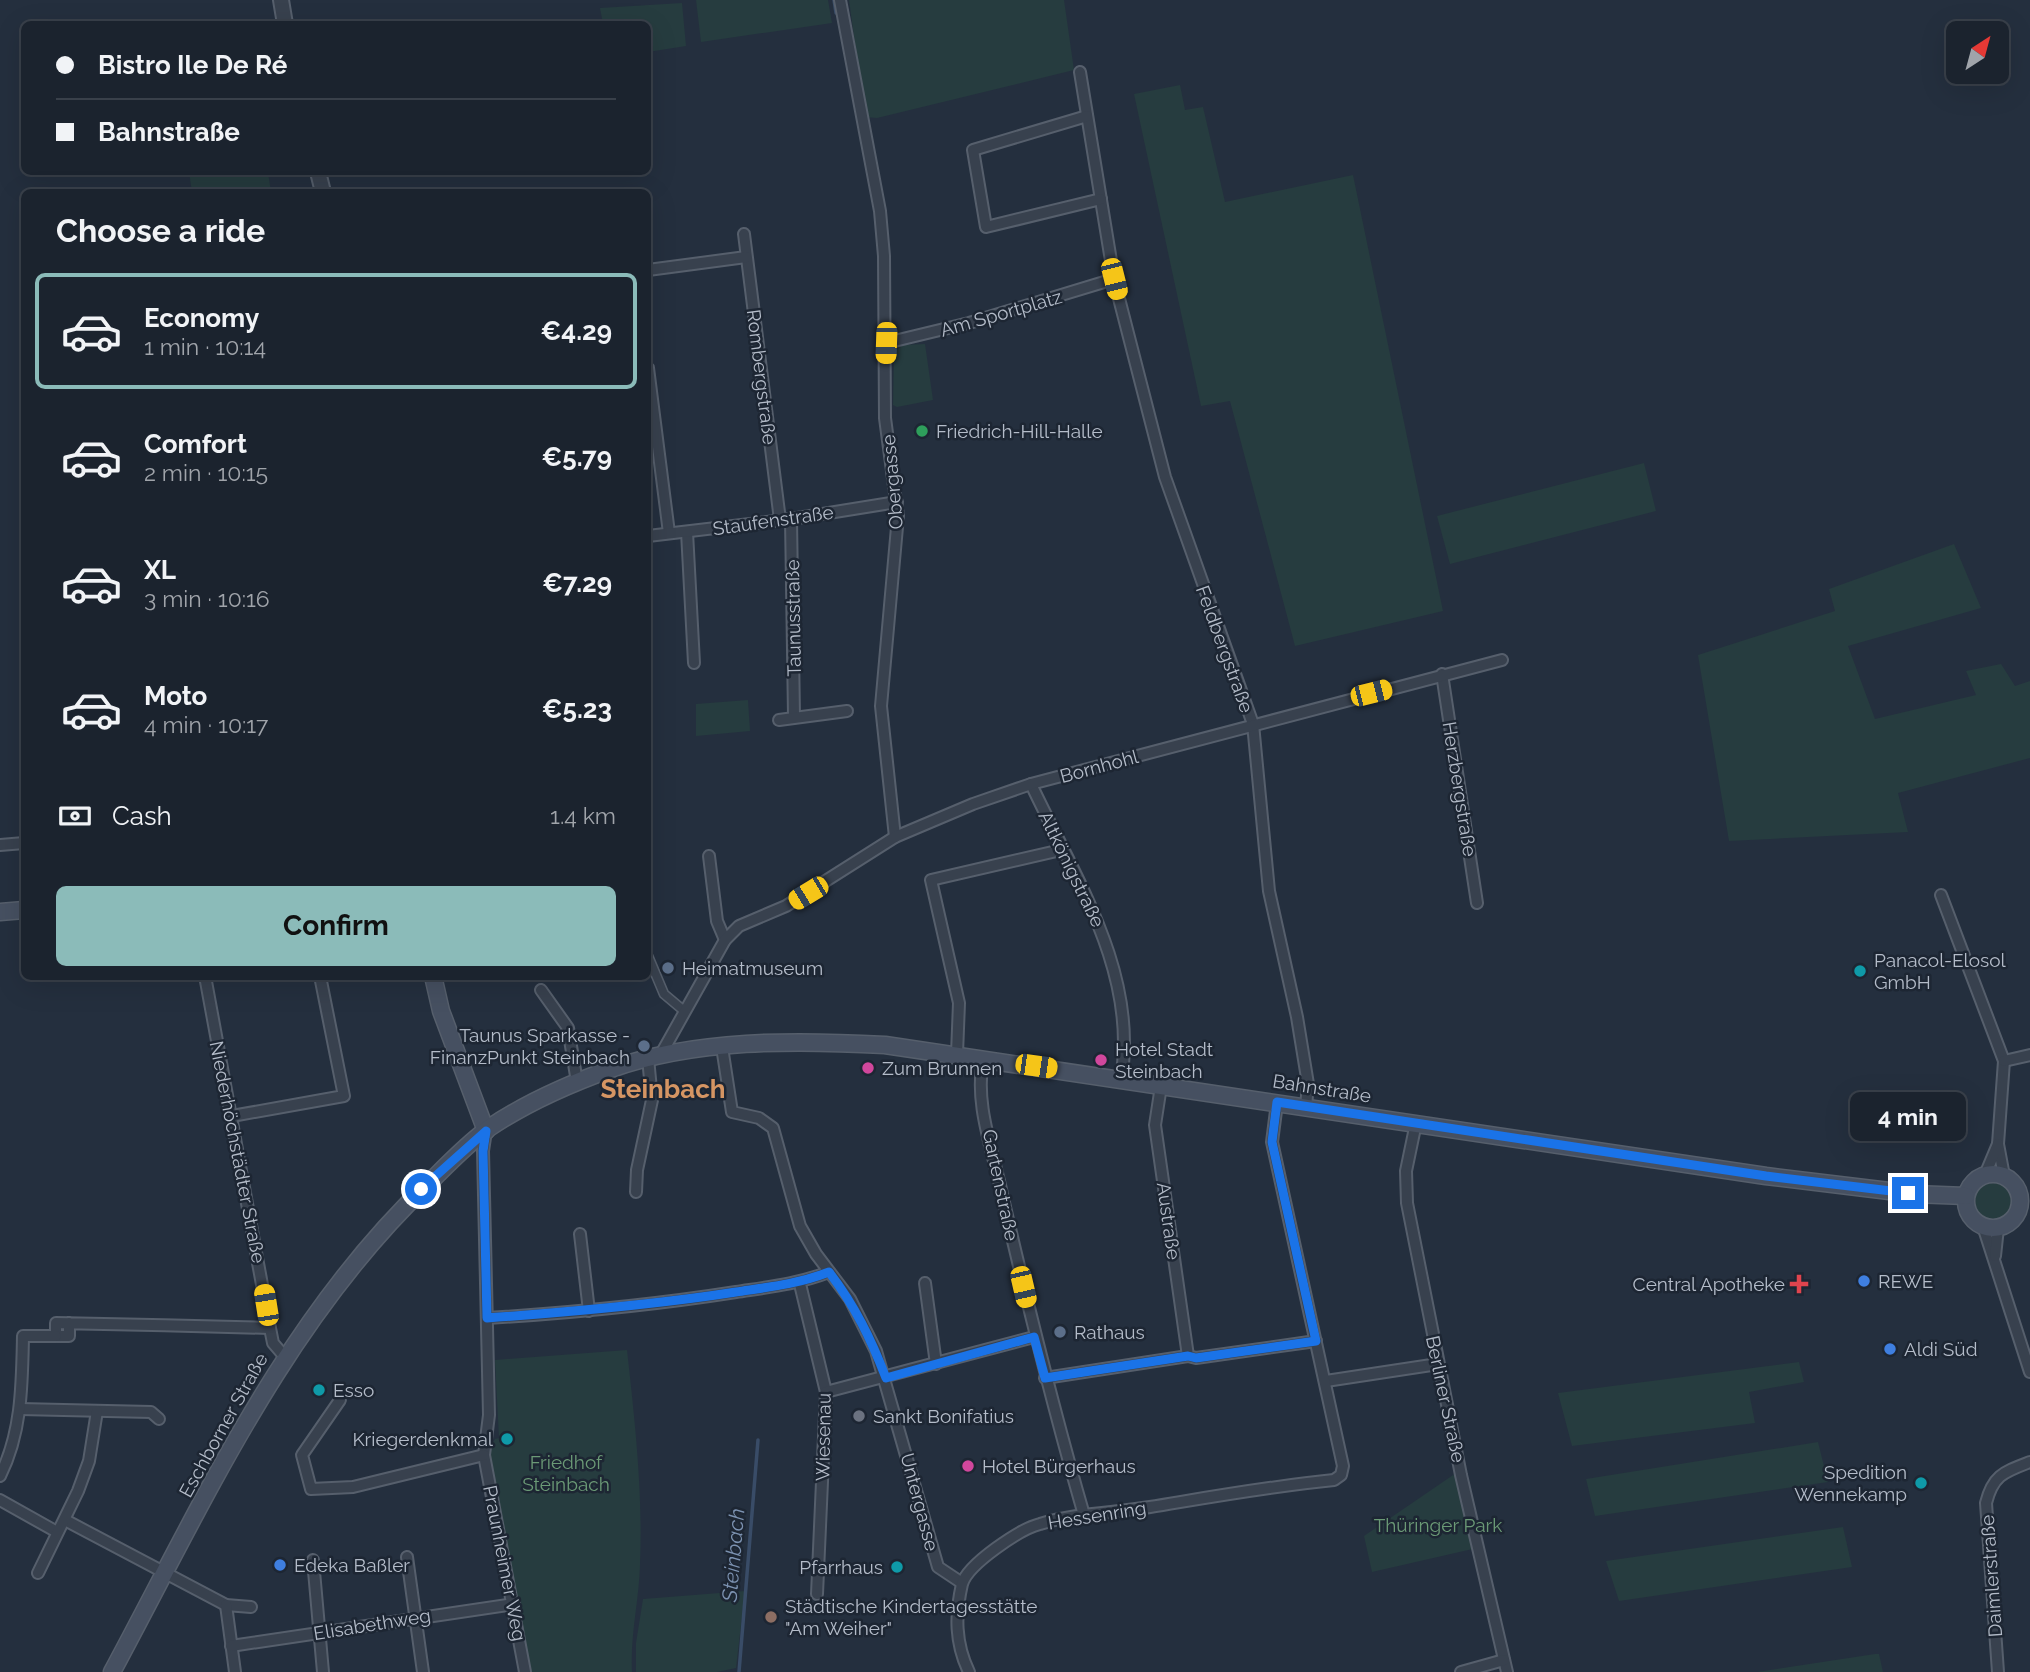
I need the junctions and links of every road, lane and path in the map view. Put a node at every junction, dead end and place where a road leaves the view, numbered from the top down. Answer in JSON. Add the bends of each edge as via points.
{"nodes":[{"id":1,"x":281,"y":0,"type":"edge"},
{"id":2,"x":840,"y":0,"type":"edge"},
{"id":3,"x":284,"y":21,"type":"edge"},
{"id":4,"x":1080,"y":72,"type":"dead end"},
{"id":5,"x":1087,"y":116,"type":"junction"},
{"id":6,"x":1101,"y":199,"type":"junction"},
{"id":7,"x":744,"y":234,"type":"dead end"},
{"id":8,"x":747,"y":257,"type":"junction"},
{"id":9,"x":651,"y":270,"type":"edge"},
{"id":10,"x":1114,"y":279,"type":"junction"},
{"id":11,"x":886,"y":343,"type":"junction"},
{"id":12,"x":651,"y":392,"type":"edge"},
{"id":13,"x":897,"y":502,"type":"junction"},
{"id":14,"x":785,"y":520,"type":"junction"},
{"id":15,"x":687,"y":532,"type":"junction"},
{"id":16,"x":669,"y":533,"type":"junction"},
{"id":17,"x":651,"y":536,"type":"edge"},
{"id":18,"x":1502,"y":660,"type":"dead end"},
{"id":19,"x":694,"y":663,"type":"dead end"},
{"id":20,"x":1443,"y":674,"type":"junction"},
{"id":21,"x":847,"y":710,"type":"dead end"},
{"id":22,"x":794,"y":716,"type":"junction"},
{"id":23,"x":779,"y":720,"type":"dead end"},
{"id":24,"x":1253,"y":724,"type":"junction"},
{"id":25,"x":1031,"y":784,"type":"junction"},
{"id":26,"x":895,"y":837,"type":"junction"},
{"id":27,"x":21,"y":843,"type":"edge"},
{"id":28,"x":0,"y":845,"type":"edge"},
{"id":29,"x":1061,"y":850,"type":"junction"},
{"id":30,"x":709,"y":856,"type":"dead end"},
{"id":31,"x":1941,"y":895,"type":"dead end"},
{"id":32,"x":1477,"y":903,"type":"dead end"},
{"id":33,"x":21,"y":910,"type":"edge"},
{"id":34,"x":0,"y":912,"type":"edge"},
{"id":35,"x":725,"y":940,"type":"junction"},
{"id":36,"x":651,"y":963,"type":"edge"},
{"id":37,"x":206,"y":980,"type":"edge"},
{"id":38,"x":321,"y":980,"type":"edge"},
{"id":39,"x":434,"y":980,"type":"edge"},
{"id":40,"x":541,"y":990,"type":"dead end"},
{"id":41,"x":683,"y":1010,"type":"junction"},
{"id":42,"x":722,"y":1047,"type":"junction"},
{"id":43,"x":957,"y":1054,"type":"junction"},
{"id":44,"x":2030,"y":1055,"type":"edge"},
{"id":45,"x":654,"y":1057,"type":"junction"},
{"id":46,"x":984,"y":1058,"type":"junction"},
{"id":47,"x":2004,"y":1061,"type":"junction"},
{"id":48,"x":1121,"y":1079,"type":"junction"},
{"id":49,"x":577,"y":1082,"type":"junction"},
{"id":50,"x":1161,"y":1086,"type":"junction"},
{"id":51,"x":1277,"y":1102,"type":"junction"},
{"id":52,"x":1306,"y":1107,"type":"junction"},
{"id":53,"x":232,"y":1116,"type":"junction"},
{"id":54,"x":1416,"y":1123,"type":"junction"},
{"id":55,"x":486,"y":1131,"type":"junction"},
{"id":56,"x":1998,"y":1144,"type":"junction"},
{"id":57,"x":1985,"y":1175,"type":"junction"},
{"id":58,"x":2004,"y":1176,"type":"junction"},
{"id":59,"x":636,"y":1192,"type":"dead end"},
{"id":60,"x":2025,"y":1199,"type":"edge"},
{"id":61,"x":1967,"y":1203,"type":"junction"},
{"id":62,"x":2023,"y":1214,"type":"edge"},
{"id":63,"x":1991,"y":1227,"type":"junction"},
{"id":64,"x":580,"y":1234,"type":"dead end"},
{"id":65,"x":829,"y":1272,"type":"junction"},
{"id":66,"x":925,"y":1283,"type":"dead end"},
{"id":67,"x":800,"y":1284,"type":"junction"},
{"id":68,"x":589,"y":1311,"type":"junction"},
{"id":69,"x":487,"y":1318,"type":"junction"},
{"id":70,"x":270,"y":1328,"type":"junction"},
{"id":71,"x":1034,"y":1337,"type":"junction"},
{"id":72,"x":1316,"y":1341,"type":"junction"},
{"id":73,"x":1188,"y":1356,"type":"junction"},
{"id":74,"x":285,"y":1357,"type":"junction"},
{"id":75,"x":936,"y":1364,"type":"junction"},
{"id":76,"x":1438,"y":1364,"type":"junction"},
{"id":77,"x":2030,"y":1372,"type":"edge"},
{"id":78,"x":886,"y":1378,"type":"junction"},
{"id":79,"x":1045,"y":1378,"type":"junction"},
{"id":80,"x":1326,"y":1381,"type":"junction"},
{"id":81,"x":826,"y":1392,"type":"junction"},
{"id":82,"x":340,"y":1400,"type":"dead end"},
{"id":83,"x":20,"y":1409,"type":"junction"},
{"id":84,"x":97,"y":1411,"type":"junction"},
{"id":85,"x":159,"y":1419,"type":"dead end"},
{"id":86,"x":484,"y":1455,"type":"junction"},
{"id":87,"x":2030,"y":1462,"type":"edge"},
{"id":88,"x":0,"y":1476,"type":"edge"},
{"id":89,"x":311,"y":1489,"type":"junction"},
{"id":90,"x":0,"y":1500,"type":"edge"},
{"id":91,"x":308,"y":1502,"type":"dead end"},
{"id":92,"x":1084,"y":1515,"type":"junction"},
{"id":93,"x":65,"y":1520,"type":"junction"},
{"id":94,"x":57,"y":1532,"type":"junction"},
{"id":95,"x":407,"y":1557,"type":"dead end"},
{"id":96,"x":313,"y":1560,"type":"dead end"},
{"id":97,"x":38,"y":1573,"type":"dead end"},
{"id":98,"x":166,"y":1574,"type":"junction"},
{"id":99,"x":962,"y":1583,"type":"junction"},
{"id":100,"x":817,"y":1594,"type":"dead end"},
{"id":101,"x":514,"y":1604,"type":"junction"},
{"id":102,"x":226,"y":1605,"type":"junction"},
{"id":103,"x":251,"y":1607,"type":"dead end"},
{"id":104,"x":414,"y":1618,"type":"junction"},
{"id":105,"x":319,"y":1632,"type":"junction"},
{"id":106,"x":232,"y":1646,"type":"junction"},
{"id":107,"x":1506,"y":1666,"type":"edge"},
{"id":108,"x":112,"y":1672,"type":"edge"},
{"id":109,"x":235,"y":1672,"type":"edge"},
{"id":110,"x":323,"y":1672,"type":"edge"},
{"id":111,"x":423,"y":1672,"type":"edge"},
{"id":112,"x":526,"y":1672,"type":"edge"},
{"id":113,"x":968,"y":1672,"type":"edge"},
{"id":114,"x":1461,"y":1672,"type":"edge"},
{"id":115,"x":1998,"y":1672,"type":"edge"}],
"edges":[{"from":1,"to":3,"type":"street"},
{"from":2,"to":11,"type":"street","name":"Obergasse","via":[[880,211]]},
{"from":4,"to":5,"type":"street","name":"Feldbergstraße"},
{"from":5,"to":6,"type":"street","name":"Feldbergstraße"},
{"from":5,"to":6,"type":"street","via":[[973,150],[986,227]]},
{"from":6,"to":10,"type":"street","name":"Feldbergstraße"},
{"from":7,"to":8,"type":"street","name":"Rombergstraße"},
{"from":8,"to":9,"type":"street"},
{"from":8,"to":14,"type":"street","name":"Rombergstraße"},
{"from":10,"to":11,"type":"street","name":"Am Sportplatz"},
{"from":10,"to":24,"type":"street","name":"Feldbergstraße","via":[[1165,477]]},
{"from":11,"to":13,"type":"street","name":"Obergasse","via":[[885,418]]},
{"from":12,"to":16,"type":"street"},
{"from":13,"to":14,"type":"street","name":"Staufenstraße"},
{"from":13,"to":26,"type":"street","name":"Obergasse","via":[[898,532],[881,675]]},
{"from":14,"to":15,"type":"street","name":"Staufenstraße"},
{"from":14,"to":22,"type":"street","name":"Taunusstraße"},
{"from":15,"to":16,"type":"street","name":"Staufenstraße"},
{"from":15,"to":19,"type":"street"},
{"from":16,"to":17,"type":"street","name":"Staufenstraße"},
{"from":18,"to":20,"type":"street","name":"Bornhohl"},
{"from":20,"to":24,"type":"street","name":"Bornhohl"},
{"from":20,"to":32,"type":"street","name":"Herzbergstraße"},
{"from":21,"to":22,"type":"street"},
{"from":22,"to":23,"type":"street"},
{"from":24,"to":25,"type":"street","name":"Bornhohl"},
{"from":24,"to":52,"type":"street","name":"Feldbergstraße","via":[[1269,891],[1297,1017],[1308,1084]]},
{"from":25,"to":26,"type":"street","name":"Bornhohl"},
{"from":25,"to":29,"type":"street","name":"Altkönigstraße"},
{"from":26,"to":35,"type":"street","name":"Bornhohl","via":[[786,906],[739,926]]},
{"from":27,"to":28,"type":"street"},
{"from":29,"to":43,"type":"street","via":[[931,880],[959,1003]]},
{"from":29,"to":48,"type":"street","name":"Altkönigstraße","via":[[1107,945],[1126,1049]]},
{"from":30,"to":35,"type":"street","via":[[717,921]]},
{"from":31,"to":47,"type":"street"},
{"from":33,"to":34,"type":"main road"},
{"from":35,"to":41,"type":"street","name":"Bornhohl"},
{"from":36,"to":41,"type":"street","via":[[664,993]]},
{"from":37,"to":53,"type":"street","name":"Niederhöchstädter Straße"},
{"from":38,"to":53,"type":"street","via":[[344,1096]]},
{"from":39,"to":55,"type":"main road"},
{"from":40,"to":49,"type":"street","via":[[568,1028]]},
{"from":41,"to":45,"type":"street","name":"Bornhohl"},
{"from":42,"to":43,"type":"main road","name":"Bahnstraße","via":[[852,1043]]},
{"from":42,"to":45,"type":"main road","name":"Eschborner Straße"},
{"from":42,"to":65,"type":"street","name":"Untergasse","via":[[732,1112],[759,1118],[773,1128],[800,1226]]},
{"from":43,"to":46,"type":"main road","name":"Bahnstraße"},
{"from":44,"to":47,"type":"street"},
{"from":45,"to":49,"type":"main road","name":"Eschborner Straße"},
{"from":45,"to":59,"type":"street","via":[[652,1100]]},
{"from":46,"to":48,"type":"main road","name":"Bahnstraße"},
{"from":46,"to":71,"type":"street","name":"Gartenstraße","via":[[979,1087]]},
{"from":47,"to":56,"type":"street"},
{"from":48,"to":50,"type":"main road","name":"Bahnstraße"},
{"from":49,"to":55,"type":"main road","name":"Eschborner Straße"},
{"from":50,"to":51,"type":"main road","name":"Bahnstraße"},
{"from":50,"to":73,"type":"street","name":"Austraße","via":[[1155,1125]]},
{"from":51,"to":52,"type":"main road","name":"Bahnstraße"},
{"from":51,"to":72,"type":"street","via":[[1272,1142]]},
{"from":52,"to":54,"type":"main road","name":"Bahnstraße"},
{"from":53,"to":70,"type":"street","name":"Niederhöchstädter Straße"},
{"from":54,"to":61,"type":"main road","name":"Bahnstraße","via":[[1914,1194],[1928,1201]]},
{"from":54,"to":76,"type":"street","name":"Berliner Straße","via":[[1406,1171],[1408,1203]]},
{"from":55,"to":69,"type":"street","name":"Praunheimer Weg"},
{"from":55,"to":74,"type":"main road","name":"Eschborner Straße","via":[[384,1229]]},
{"from":56,"to":57,"type":"street"},
{"from":56,"to":58,"type":"street"},
{"from":57,"to":58,"type":"main road"},
{"from":57,"to":61,"type":"main road","via":[[1970,1186]]},
{"from":58,"to":60,"type":"main road"},
{"from":60,"to":62,"type":"main road"},
{"from":61,"to":63,"type":"main road","via":[[1976,1223]]},
{"from":62,"to":63,"type":"main road"},
{"from":63,"to":77,"type":"street","via":[[1986,1241],[1995,1256]]},
{"from":64,"to":68,"type":"street"},
{"from":65,"to":67,"type":"street"},
{"from":65,"to":78,"type":"street","name":"Untergasse","via":[[868,1331]]},
{"from":66,"to":75,"type":"street"},
{"from":67,"to":68,"type":"street"},
{"from":67,"to":81,"type":"street","name":"Wiesenau"},
{"from":68,"to":69,"type":"street"},
{"from":69,"to":86,"type":"street","name":"Praunheimer Weg","via":[[489,1415]]},
{"from":70,"to":74,"type":"street","name":"Niederhöchstädter Straße","via":[[273,1343]]},
{"from":70,"to":83,"type":"street","via":[[56,1323],[56,1336],[23,1336]]},
{"from":71,"to":75,"type":"street"},
{"from":71,"to":79,"type":"street","name":"Gartenstraße"},
{"from":72,"to":73,"type":"street"},
{"from":72,"to":80,"type":"street"},
{"from":73,"to":79,"type":"street"},
{"from":74,"to":98,"type":"main road","name":"Eschborner Straße"},
{"from":75,"to":78,"type":"street"},
{"from":76,"to":80,"type":"street"},
{"from":76,"to":107,"type":"street","name":"Berliner Straße"},
{"from":78,"to":81,"type":"street"},
{"from":78,"to":99,"type":"street","name":"Untergasse","via":[[938,1567]]},
{"from":79,"to":92,"type":"street","name":"Gartenstraße"},
{"from":80,"to":92,"type":"street","name":"Hessenring","via":[[1343,1466],[1334,1480]]},
{"from":81,"to":100,"type":"street","name":"Wiesenau"},
{"from":82,"to":89,"type":"street","via":[[302,1455]]},
{"from":83,"to":84,"type":"street"},
{"from":83,"to":88,"type":"street"},
{"from":84,"to":85,"type":"street","via":[[151,1412]]},
{"from":84,"to":93,"type":"street","via":[[89,1461]]},
{"from":86,"to":89,"type":"street","via":[[353,1488]]},
{"from":86,"to":101,"type":"street","name":"Praunheimer Weg"},
{"from":87,"to":115,"type":"street","name":"Daimlerstraße","via":[[1991,1483],[1986,1503]]},
{"from":89,"to":91,"type":"street"},
{"from":90,"to":94,"type":"street"},
{"from":92,"to":99,"type":"street","name":"Hessenring","via":[[1041,1523],[1013,1535]]},
{"from":93,"to":94,"type":"street"},
{"from":93,"to":98,"type":"street"},
{"from":94,"to":97,"type":"street"},
{"from":95,"to":104,"type":"street"},
{"from":96,"to":105,"type":"street"},
{"from":98,"to":102,"type":"street"},
{"from":98,"to":108,"type":"main road","name":"Eschborner Straße"},
{"from":99,"to":113,"type":"street","via":[[957,1634]]},
{"from":101,"to":104,"type":"street","name":"Elisabethweg"},
{"from":101,"to":112,"type":"street","name":"Praunheimer Weg"},
{"from":102,"to":103,"type":"street"},
{"from":102,"to":106,"type":"street"},
{"from":104,"to":105,"type":"street","name":"Elisabethweg"},
{"from":104,"to":111,"type":"street"},
{"from":105,"to":106,"type":"street","name":"Elisabethweg"},
{"from":105,"to":110,"type":"street"},
{"from":106,"to":109,"type":"street"},
{"from":107,"to":114,"type":"street"}]}
